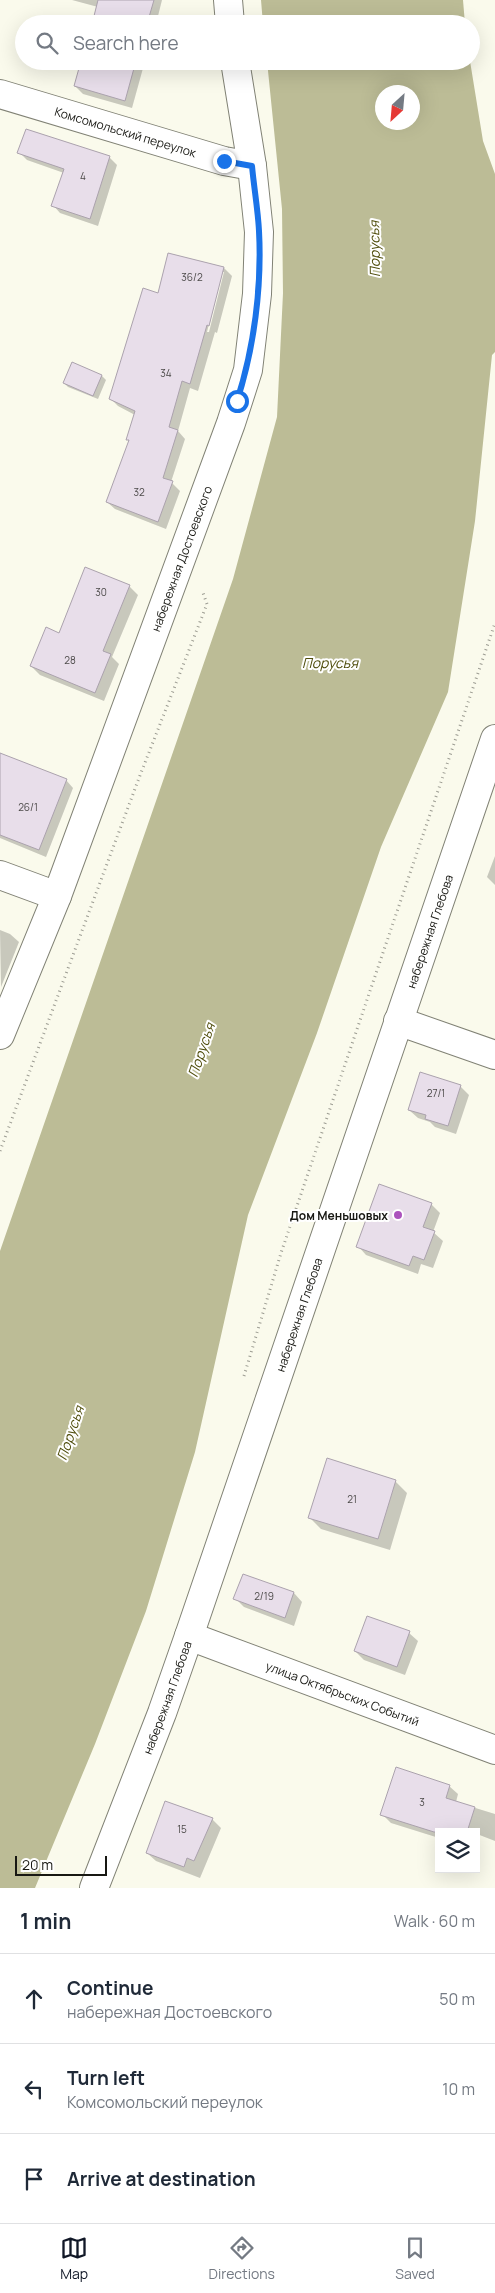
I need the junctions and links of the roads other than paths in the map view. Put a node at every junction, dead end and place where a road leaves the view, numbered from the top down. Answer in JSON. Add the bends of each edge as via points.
{"nodes":[{"id":1,"x":228,"y":0,"type":"edge"},
{"id":2,"x":229,"y":15,"type":"edge"},
{"id":3,"x":236,"y":70,"type":"edge"},
{"id":4,"x":0,"y":94,"type":"edge"},
{"id":5,"x":252,"y":166,"type":"junction"},
{"id":6,"x":495,"y":739,"type":"edge"},
{"id":7,"x":0,"y":875,"type":"edge"},
{"id":8,"x":57,"y":896,"type":"junction"},
{"id":9,"x":398,"y":1021,"type":"junction"},
{"id":10,"x":0,"y":1035,"type":"edge"},
{"id":11,"x":495,"y":1055,"type":"edge"},
{"id":12,"x":189,"y":1636,"type":"junction"},
{"id":13,"x":495,"y":1750,"type":"edge"},
{"id":14,"x":94,"y":1888,"type":"edge"}],
"edges":[{"from":1,"to":2,"type":"street"},
{"from":3,"to":5,"type":"street","name":"набережная Достоевского"},
{"from":4,"to":5,"type":"street","name":"Комсомольский переулок","via":[[224,161]]},
{"from":5,"to":8,"type":"street","name":"набережная Достоевского","via":[[259,232],[257,294],[248,370]]},
{"from":6,"to":9,"type":"street","name":"набережная Глебова"},
{"from":7,"to":8,"type":"street"},
{"from":8,"to":10,"type":"street","name":"набережная Достоевского"},
{"from":9,"to":11,"type":"street"},
{"from":9,"to":12,"type":"street","name":"набережная Глебова"},
{"from":12,"to":13,"type":"street","name":"улица Октябрьских Событий"},
{"from":12,"to":14,"type":"street","name":"набережная Глебова"}]}
